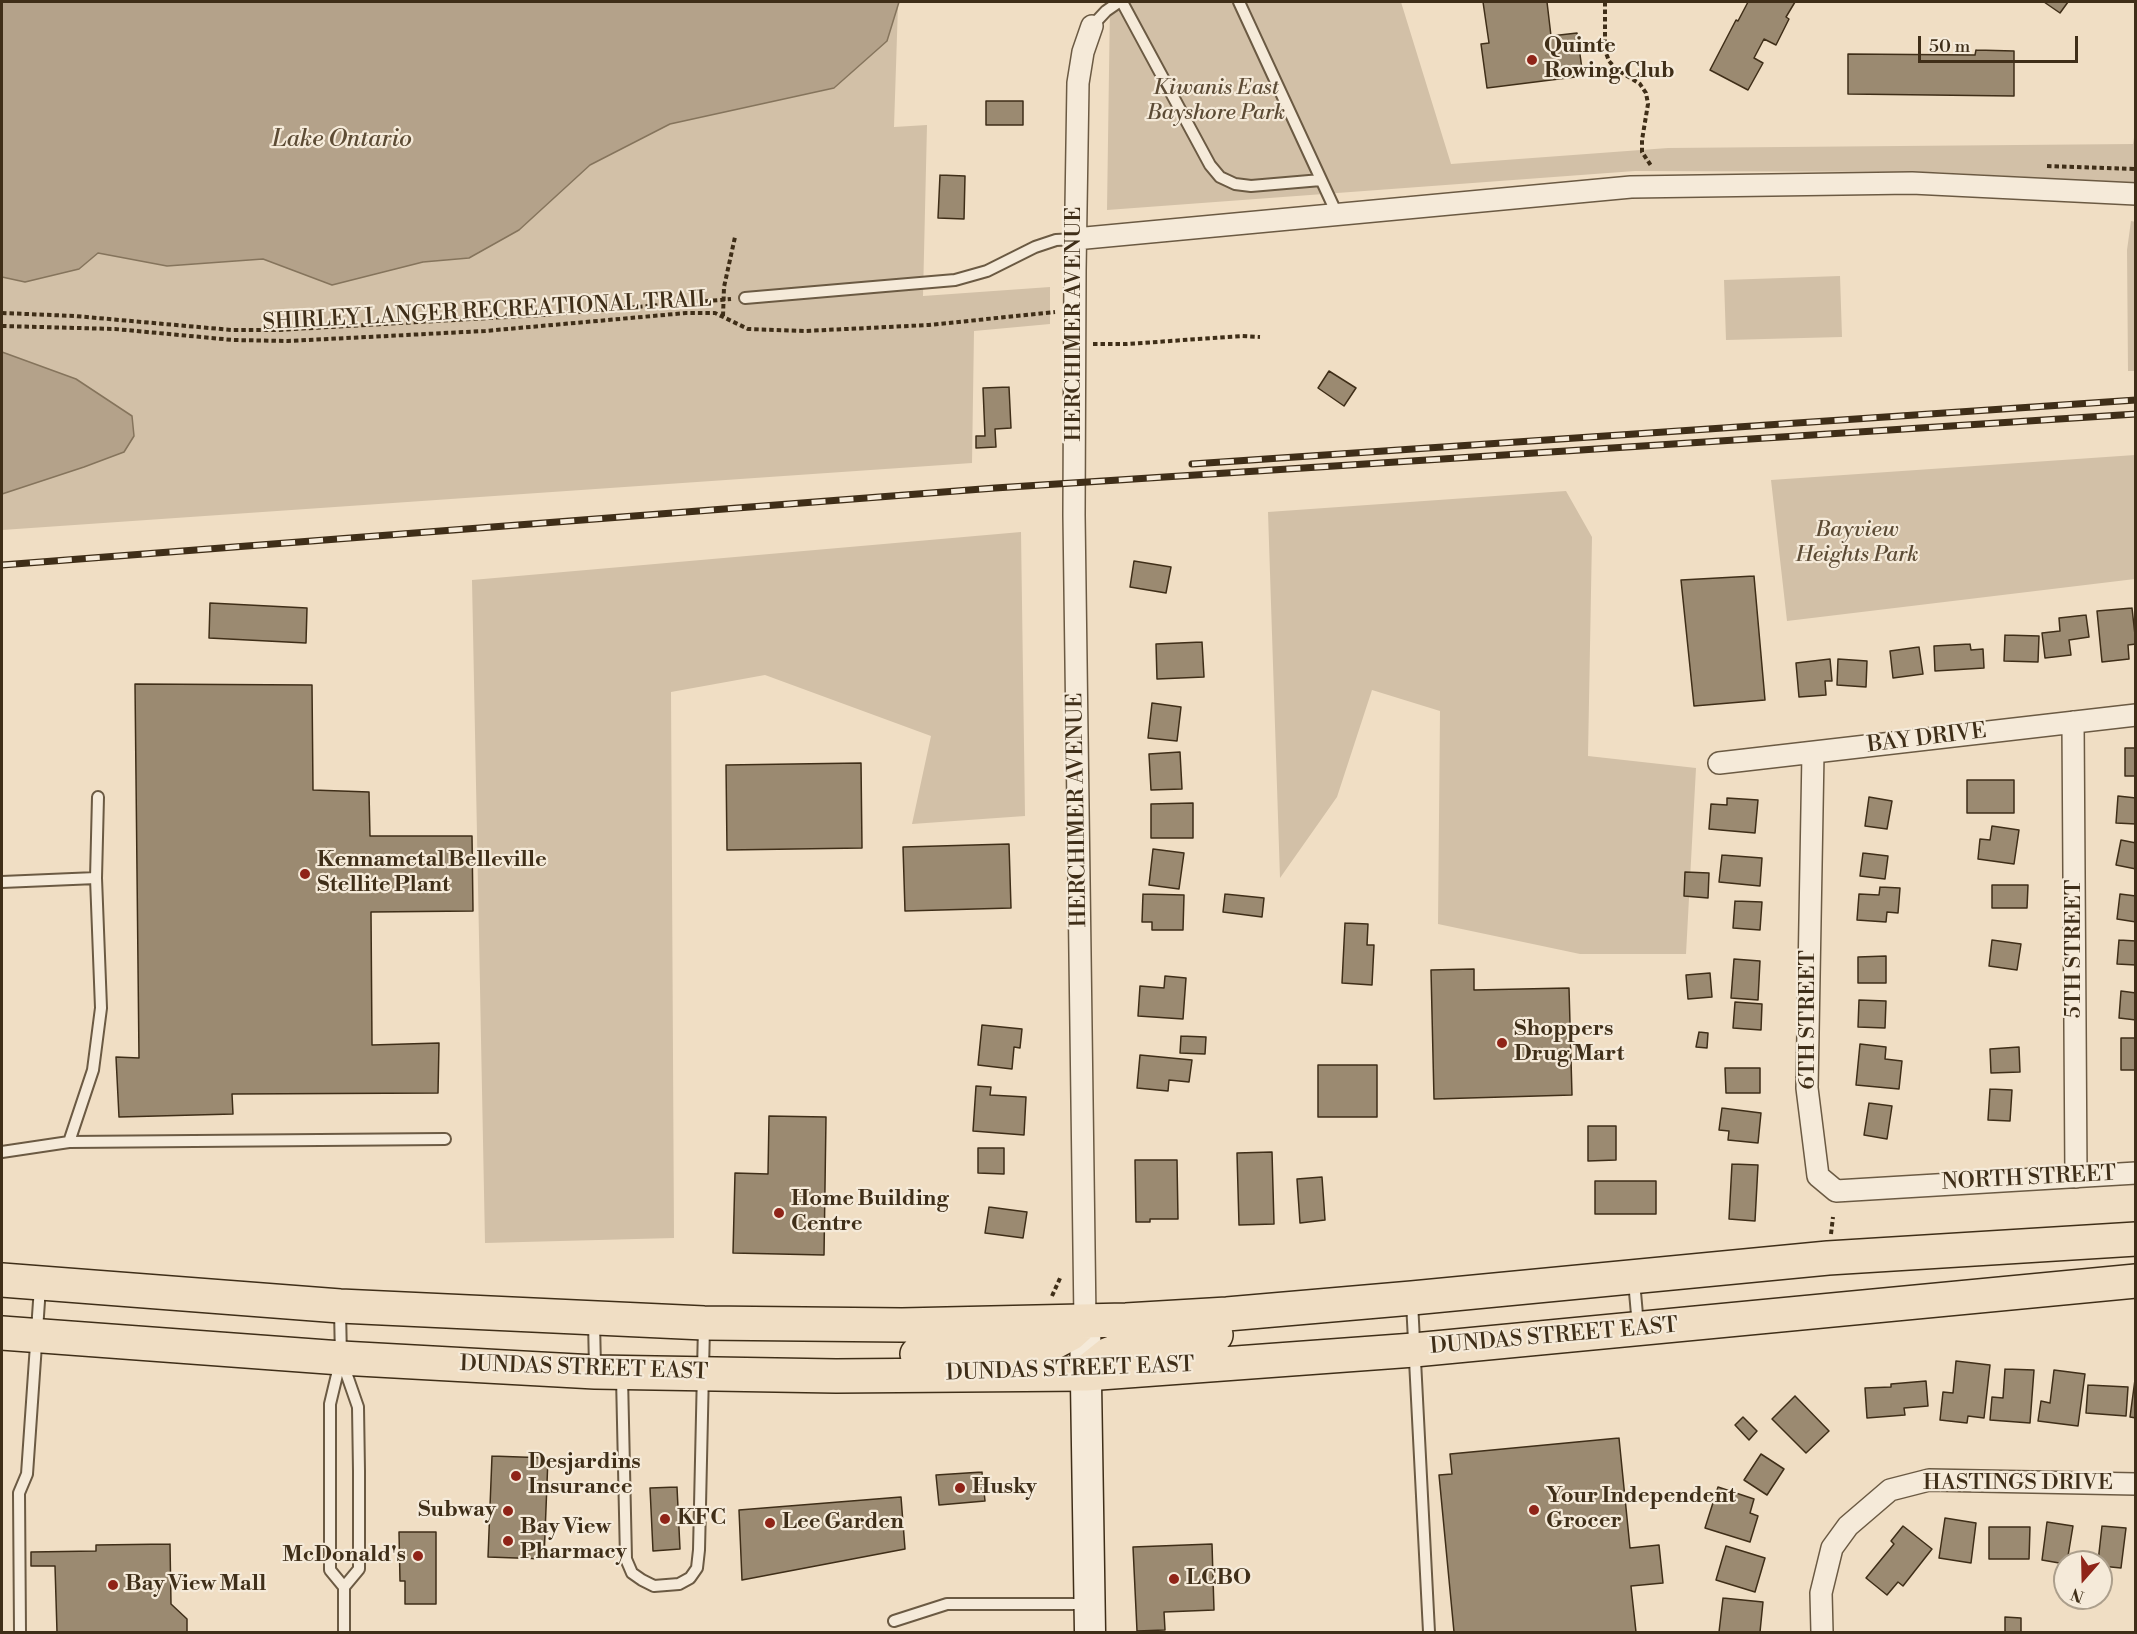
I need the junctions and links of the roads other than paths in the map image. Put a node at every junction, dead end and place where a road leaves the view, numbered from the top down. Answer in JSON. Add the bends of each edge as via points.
{"nodes":[{"id":1,"x":1121,"y":2,"type":"edge"},
{"id":2,"x":1239,"y":2,"type":"edge"},
{"id":3,"x":1092,"y":26,"type":"joint"},
{"id":4,"x":1321,"y":180,"type":"junction"},
{"id":5,"x":2136,"y":194,"type":"edge"},
{"id":6,"x":1337,"y":214,"type":"junction"},
{"id":7,"x":1075,"y":239,"type":"junction"},
{"id":8,"x":745,"y":298,"type":"road end"},
{"id":9,"x":2136,"y":715,"type":"edge"},
{"id":10,"x":2073,"y":722,"type":"junction"},
{"id":11,"x":1813,"y":753,"type":"junction"},
{"id":12,"x":1719,"y":763,"type":"dead end"},
{"id":13,"x":98,"y":797,"type":"dead end"},
{"id":14,"x":96,"y":878,"type":"junction"},
{"id":15,"x":2,"y":882,"type":"edge"},
{"id":16,"x":445,"y":1139,"type":"dead end"},
{"id":17,"x":69,"y":1142,"type":"junction"},
{"id":18,"x":2,"y":1152,"type":"edge"},
{"id":19,"x":2136,"y":1173,"type":"edge"},
{"id":20,"x":2076,"y":1177,"type":"junction"},
{"id":21,"x":1923,"y":1185,"type":"joint"},
{"id":22,"x":2136,"y":1239,"type":"edge"},
{"id":23,"x":1633,"y":1277,"type":"junction"},
{"id":24,"x":2,"y":1280,"type":"edge"},
{"id":25,"x":2136,"y":1281,"type":"edge"},
{"id":26,"x":40,"y":1284,"type":"junction"},
{"id":27,"x":1412,"y":1298,"type":"junction"},
{"id":28,"x":340,"y":1306,"type":"junction"},
{"id":29,"x":1302,"y":1308,"type":"junction"},
{"id":30,"x":594,"y":1318,"type":"junction"},
{"id":31,"x":1085,"y":1320,"type":"junction"},
{"id":32,"x":704,"y":1323,"type":"junction"},
{"id":33,"x":1638,"y":1329,"type":"junction"},
{"id":34,"x":2,"y":1333,"type":"edge"},
{"id":35,"x":36,"y":1336,"type":"junction"},
{"id":36,"x":1414,"y":1350,"type":"junction"},
{"id":37,"x":341,"y":1358,"type":"junction"},
{"id":38,"x":609,"y":1372,"type":"junction"},
{"id":39,"x":702,"y":1374,"type":"junction"},
{"id":40,"x":1086,"y":1374,"type":"junction"},
{"id":41,"x":836,"y":1376,"type":"junction"},
{"id":42,"x":2136,"y":1484,"type":"edge"},
{"id":43,"x":344,"y":1587,"type":"junction"},
{"id":44,"x":1090,"y":1618,"type":"edge"},
{"id":45,"x":894,"y":1621,"type":"dead end"},
{"id":46,"x":20,"y":1632,"type":"edge"},
{"id":47,"x":344,"y":1632,"type":"edge"},
{"id":48,"x":1429,"y":1632,"type":"edge"},
{"id":49,"x":1822,"y":1632,"type":"edge"}],
"edges":[{"from":1,"to":3,"type":"lane","name":"HERCHIMER AVENUE"},
{"from":1,"to":4,"type":"lane","via":[[1220,177],[1251,186]]},
{"from":2,"to":4,"type":"lane"},
{"from":3,"to":7,"type":"street","name":"HERCHIMER AVENUE","via":[[1078,83]]},
{"from":4,"to":6,"type":"lane"},
{"from":5,"to":6,"type":"street","via":[[1912,183],[1631,187]]},
{"from":6,"to":7,"type":"street"},
{"from":7,"to":8,"type":"lane","via":[[1035,247],[987,271],[955,280]]},
{"from":7,"to":31,"type":"street","name":"HERCHIMER AVENUE","via":[[1074,504]]},
{"from":9,"to":10,"type":"street","name":"BAY DRIVE"},
{"from":10,"to":11,"type":"street","name":"BAY DRIVE"},
{"from":10,"to":20,"type":"street","name":"5TH STREET"},
{"from":11,"to":12,"type":"street","name":"BAY DRIVE"},
{"from":11,"to":21,"type":"street","name":"6TH STREET","via":[[1807,1088],[1818,1176],[1836,1191]]},
{"from":13,"to":14,"type":"lane"},
{"from":14,"to":15,"type":"lane"},
{"from":14,"to":17,"type":"lane","via":[[101,1008],[93,1070]]},
{"from":16,"to":17,"type":"lane"},
{"from":17,"to":18,"type":"lane"},
{"from":19,"to":20,"type":"street","name":"NORTH STREET"},
{"from":20,"to":21,"type":"street","name":"NORTH STREET"},
{"from":22,"to":23,"type":"main road","via":[[1827,1258]]},
{"from":23,"to":27,"type":"main road"},
{"from":23,"to":33,"type":"lane"},
{"from":24,"to":26,"type":"main road"},
{"from":25,"to":33,"type":"main road","name":"DUNDAS STREET EAST"},
{"from":26,"to":28,"type":"main road"},
{"from":26,"to":35,"type":"lane"},
{"from":27,"to":29,"type":"main road"},
{"from":27,"to":36,"type":"lane"},
{"from":28,"to":30,"type":"main road"},
{"from":28,"to":37,"type":"lane"},
{"from":29,"to":31,"type":"main road"},
{"from":29,"to":40,"type":"main road","via":[[1257,1329],[1128,1347],[1109,1354]]},
{"from":30,"to":32,"type":"main road"},
{"from":30,"to":38,"type":"lane"},
{"from":31,"to":32,"type":"main road","via":[[902,1325]]},
{"from":31,"to":40,"type":"street","name":"HERCHIMER AVENUE"},
{"from":31,"to":41,"type":"main road","via":[[1053,1343],[893,1356]]},
{"from":32,"to":39,"type":"lane"},
{"from":33,"to":36,"type":"main road","name":"DUNDAS STREET EAST"},
{"from":34,"to":35,"type":"main road","name":"DUNDAS STREET EAST"},
{"from":35,"to":37,"type":"main road","name":"DUNDAS STREET EAST"},
{"from":35,"to":46,"type":"lane","via":[[27,1474],[19,1493]]},
{"from":36,"to":40,"type":"main road","name":"DUNDAS STREET EAST"},
{"from":36,"to":48,"type":"lane"},
{"from":37,"to":38,"type":"main road","name":"DUNDAS STREET EAST"},
{"from":37,"to":43,"type":"lane","via":[[330,1404],[330,1570]]},
{"from":37,"to":43,"type":"lane","via":[[358,1407],[359,1439],[359,1569]]},
{"from":38,"to":39,"type":"main road","name":"DUNDAS STREET EAST"},
{"from":38,"to":39,"type":"lane","via":[[626,1558],[632,1574],[654,1586],[679,1584],[697,1568]]},
{"from":39,"to":41,"type":"main road","name":"DUNDAS STREET EAST"},
{"from":40,"to":41,"type":"main road","name":"DUNDAS STREET EAST"},
{"from":40,"to":44,"type":"street","name":"HERCHIMER AVENUE"},
{"from":42,"to":49,"type":"street","name":"HASTINGS DRIVE","via":[[1929,1480],[1890,1490],[1848,1526],[1832,1548],[1821,1593]]},
{"from":43,"to":47,"type":"lane"},
{"from":44,"to":45,"type":"lane","via":[[947,1604]]}]}
